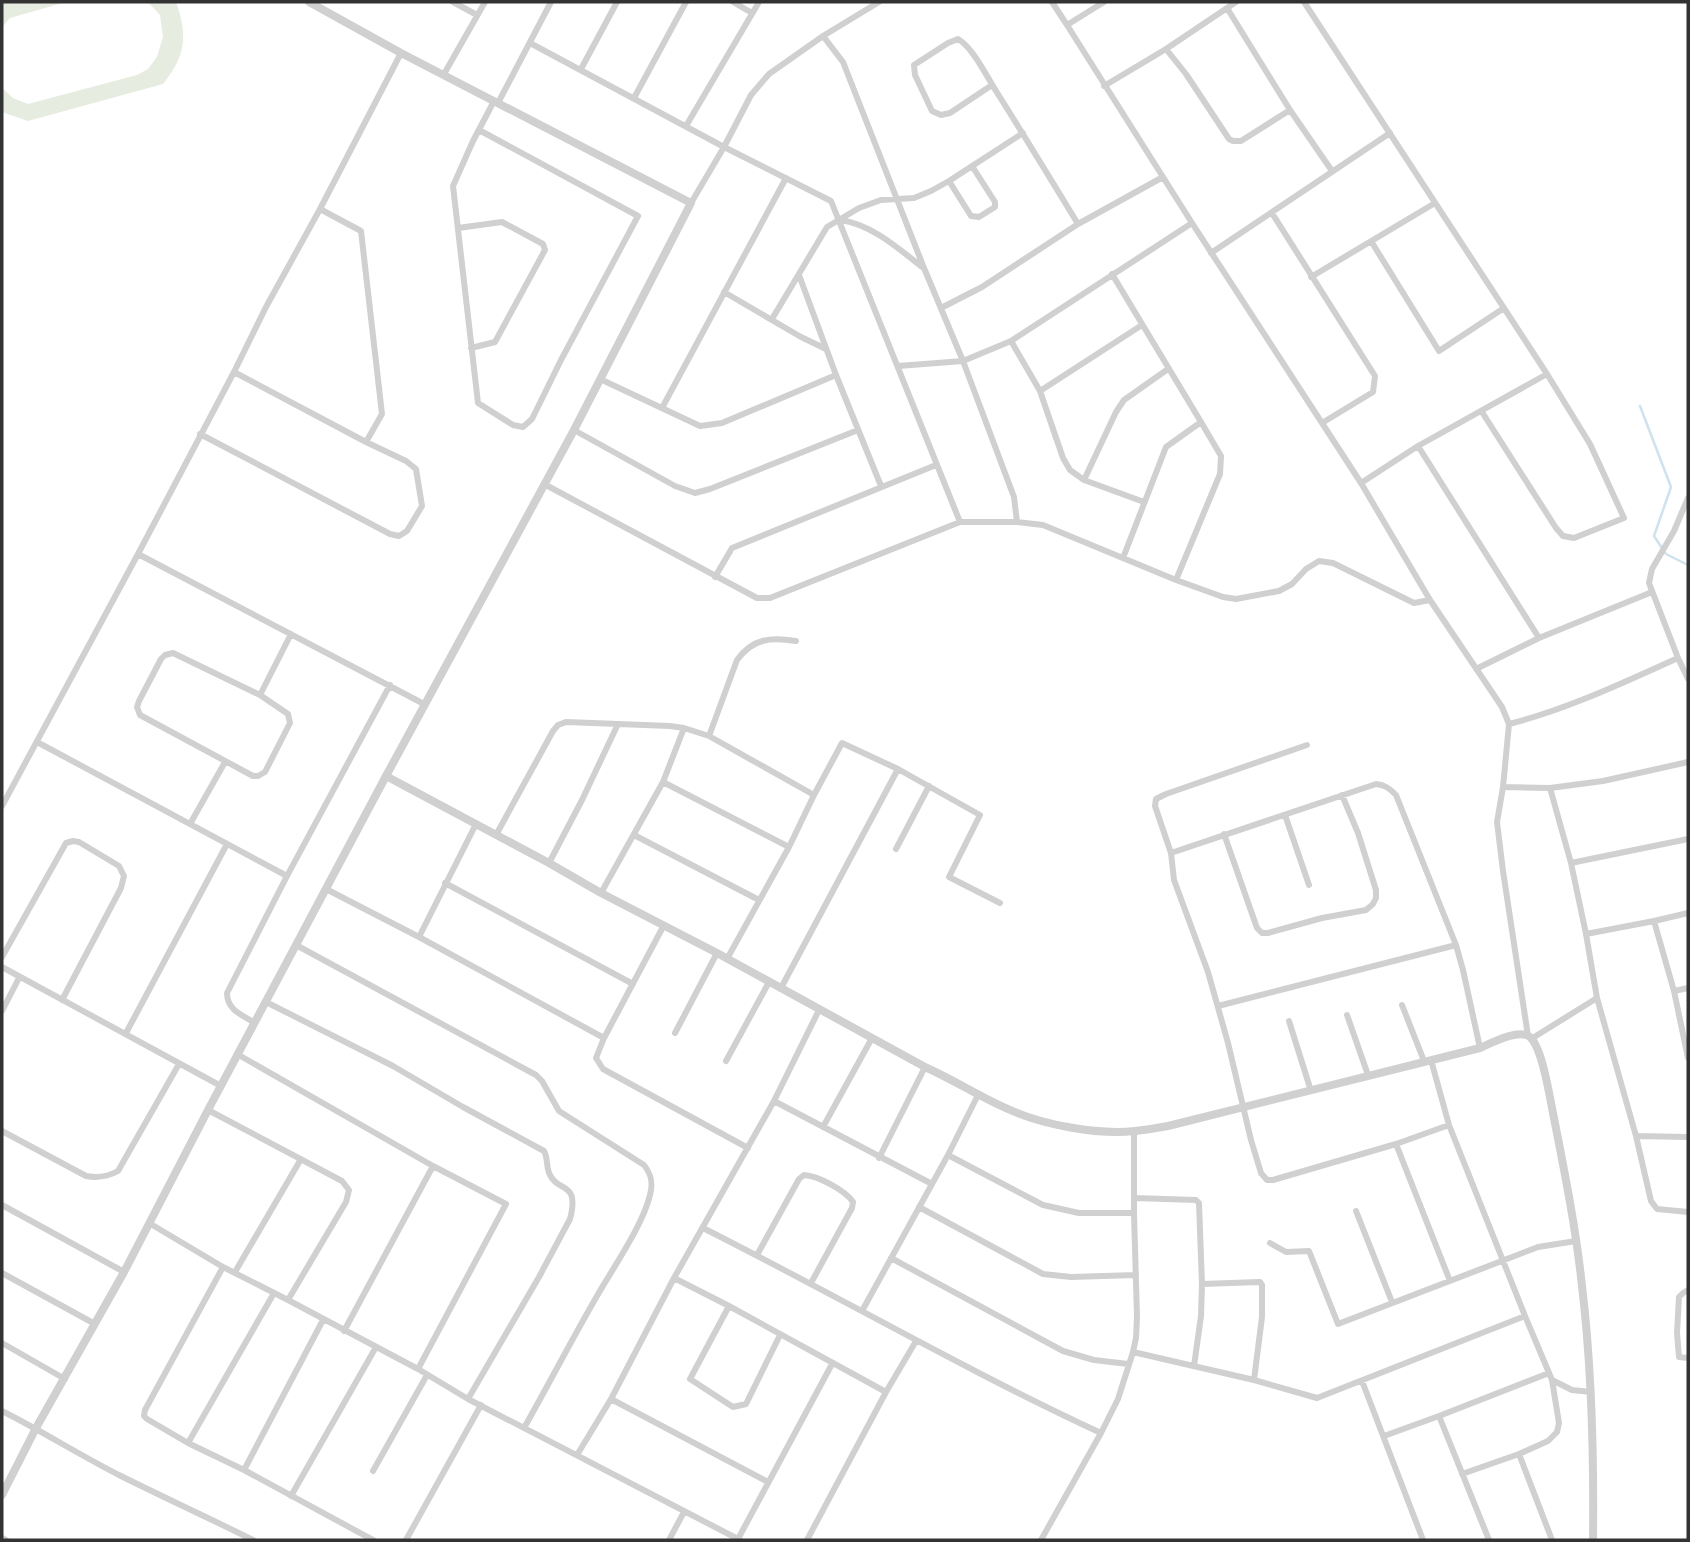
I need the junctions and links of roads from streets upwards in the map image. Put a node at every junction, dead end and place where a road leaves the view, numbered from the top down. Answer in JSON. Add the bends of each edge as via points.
{"nodes":[{"id":1,"x":309,"y":2,"type":"edge"},
{"id":2,"x":453,"y":2,"type":"edge"},
{"id":3,"x":485,"y":2,"type":"edge"},
{"id":4,"x":551,"y":2,"type":"edge"},
{"id":5,"x":617,"y":2,"type":"edge"},
{"id":6,"x":687,"y":2,"type":"edge"},
{"id":7,"x":733,"y":2,"type":"edge"},
{"id":8,"x":760,"y":2,"type":"edge"},
{"id":9,"x":879,"y":2,"type":"edge"},
{"id":10,"x":1052,"y":2,"type":"edge"},
{"id":11,"x":1104,"y":2,"type":"edge"},
{"id":12,"x":1236,"y":2,"type":"edge"},
{"id":13,"x":1304,"y":2,"type":"edge"},
{"id":14,"x":1227,"y":8,"type":"junction"},
{"id":15,"x":752,"y":13,"type":"junction"},
{"id":16,"x":477,"y":15,"type":"junction"},
{"id":17,"x":1067,"y":25,"type":"junction"},
{"id":18,"x":823,"y":36,"type":"junction"},
{"id":19,"x":530,"y":43,"type":"junction"},
{"id":20,"x":1167,"y":49,"type":"junction"},
{"id":21,"x":401,"y":53,"type":"junction"},
{"id":22,"x":582,"y":69,"type":"junction"},
{"id":23,"x":444,"y":74,"type":"junction"},
{"id":24,"x":992,"y":85,"type":"junction"},
{"id":25,"x":1104,"y":86,"type":"junction"},
{"id":26,"x":634,"y":98,"type":"junction"},
{"id":27,"x":496,"y":102,"type":"junction"},
{"id":28,"x":1290,"y":110,"type":"junction"},
{"id":29,"x":686,"y":127,"type":"junction"},
{"id":30,"x":479,"y":130,"type":"junction"},
{"id":31,"x":1023,"y":133,"type":"junction"},
{"id":32,"x":1390,"y":133,"type":"junction"},
{"id":33,"x":724,"y":147,"type":"junction"},
{"id":34,"x":972,"y":166,"type":"junction"},
{"id":35,"x":1332,"y":171,"type":"junction"},
{"id":36,"x":1163,"y":177,"type":"junction"},
{"id":37,"x":786,"y":178,"type":"junction"},
{"id":38,"x":949,"y":181,"type":"junction"},
{"id":39,"x":897,"y":199,"type":"junction"},
{"id":40,"x":691,"y":203,"type":"junction"},
{"id":41,"x":1435,"y":203,"type":"junction"},
{"id":42,"x":320,"y":209,"type":"junction"},
{"id":43,"x":1272,"y":213,"type":"junction"},
{"id":44,"x":840,"y":220,"type":"junction"},
{"id":45,"x":1192,"y":223,"type":"junction"},
{"id":46,"x":1078,"y":224,"type":"junction"},
{"id":47,"x":458,"y":229,"type":"junction"},
{"id":48,"x":1371,"y":241,"type":"junction"},
{"id":49,"x":1210,"y":253,"type":"junction"},
{"id":50,"x":924,"y":268,"type":"junction"},
{"id":51,"x":1112,"y":274,"type":"junction"},
{"id":52,"x":799,"y":275,"type":"junction"},
{"id":53,"x":1311,"y":277,"type":"junction"},
{"id":54,"x":724,"y":292,"type":"junction"},
{"id":55,"x":940,"y":308,"type":"junction"},
{"id":56,"x":1504,"y":308,"type":"junction"},
{"id":57,"x":772,"y":319,"type":"junction"},
{"id":58,"x":1142,"y":325,"type":"junction"},
{"id":59,"x":1011,"y":341,"type":"junction"},
{"id":60,"x":471,"y":348,"type":"junction"},
{"id":61,"x":827,"y":349,"type":"junction"},
{"id":62,"x":963,"y":361,"type":"junction"},
{"id":63,"x":898,"y":366,"type":"junction"},
{"id":64,"x":1168,"y":369,"type":"junction"},
{"id":65,"x":234,"y":372,"type":"junction"},
{"id":66,"x":1547,"y":374,"type":"junction"},
{"id":67,"x":836,"y":375,"type":"junction"},
{"id":68,"x":600,"y":379,"type":"junction"},
{"id":69,"x":1040,"y":391,"type":"junction"},
{"id":70,"x":662,"y":408,"type":"junction"},
{"id":71,"x":1482,"y":412,"type":"junction"},
{"id":72,"x":1201,"y":422,"type":"junction"},
{"id":73,"x":1322,"y":423,"type":"junction"},
{"id":74,"x":574,"y":430,"type":"junction"},
{"id":75,"x":858,"y":430,"type":"junction"},
{"id":76,"x":200,"y":434,"type":"junction"},
{"id":77,"x":366,"y":442,"type":"junction"},
{"id":78,"x":1418,"y":446,"type":"junction"},
{"id":79,"x":936,"y":466,"type":"junction"},
{"id":80,"x":1084,"y":480,"type":"junction"},
{"id":81,"x":1361,"y":483,"type":"junction"},
{"id":82,"x":544,"y":484,"type":"junction"},
{"id":83,"x":881,"y":486,"type":"junction"},
{"id":84,"x":1688,"y":498,"type":"edge"},
{"id":85,"x":1144,"y":502,"type":"junction"},
{"id":86,"x":960,"y":522,"type":"junction"},
{"id":87,"x":1017,"y":522,"type":"junction"},
{"id":88,"x":138,"y":554,"type":"junction"},
{"id":89,"x":1123,"y":558,"type":"junction"},
{"id":90,"x":715,"y":577,"type":"junction"},
{"id":91,"x":1176,"y":580,"type":"junction"},
{"id":92,"x":1652,"y":592,"type":"junction"},
{"id":93,"x":1430,"y":600,"type":"junction"},
{"id":94,"x":291,"y":634,"type":"junction"},
{"id":95,"x":1539,"y":638,"type":"junction"},
{"id":96,"x":796,"y":641,"type":"dead end"},
{"id":97,"x":1678,"y":658,"type":"junction"},
{"id":98,"x":1476,"y":669,"type":"junction"},
{"id":99,"x":1688,"y":679,"type":"edge"},
{"id":100,"x":390,"y":685,"type":"junction"},
{"id":101,"x":260,"y":695,"type":"junction"},
{"id":102,"x":424,"y":704,"type":"junction"},
{"id":103,"x":618,"y":724,"type":"junction"},
{"id":104,"x":1508,"y":724,"type":"junction"},
{"id":105,"x":684,"y":728,"type":"junction"},
{"id":106,"x":709,"y":736,"type":"junction"},
{"id":107,"x":37,"y":742,"type":"junction"},
{"id":108,"x":1307,"y":745,"type":"dead end"},
{"id":109,"x":225,"y":762,"type":"junction"},
{"id":110,"x":1688,"y":762,"type":"edge"},
{"id":111,"x":898,"y":769,"type":"junction"},
{"id":112,"x":386,"y":776,"type":"junction"},
{"id":113,"x":663,"y":782,"type":"junction"},
{"id":114,"x":929,"y":786,"type":"junction"},
{"id":115,"x":1503,"y":787,"type":"junction"},
{"id":116,"x":1550,"y":788,"type":"junction"},
{"id":117,"x":814,"y":795,"type":"junction"},
{"id":118,"x":1342,"y":795,"type":"junction"},
{"id":119,"x":2,"y":806,"type":"edge"},
{"id":120,"x":1285,"y":815,"type":"junction"},
{"id":121,"x":190,"y":824,"type":"junction"},
{"id":122,"x":476,"y":824,"type":"junction"},
{"id":123,"x":1224,"y":834,"type":"junction"},
{"id":124,"x":496,"y":835,"type":"junction"},
{"id":125,"x":634,"y":835,"type":"junction"},
{"id":126,"x":1688,"y":839,"type":"edge"},
{"id":127,"x":227,"y":844,"type":"junction"},
{"id":128,"x":789,"y":846,"type":"junction"},
{"id":129,"x":896,"y":849,"type":"dead end"},
{"id":130,"x":1171,"y":853,"type":"junction"},
{"id":131,"x":549,"y":863,"type":"junction"},
{"id":132,"x":1571,"y":863,"type":"junction"},
{"id":133,"x":287,"y":876,"type":"junction"},
{"id":134,"x":445,"y":883,"type":"junction"},
{"id":135,"x":1309,"y":885,"type":"dead end"},
{"id":136,"x":326,"y":890,"type":"junction"},
{"id":137,"x":601,"y":892,"type":"junction"},
{"id":138,"x":759,"y":900,"type":"junction"},
{"id":139,"x":1000,"y":903,"type":"dead end"},
{"id":140,"x":1688,"y":913,"type":"edge"},
{"id":141,"x":1654,"y":921,"type":"junction"},
{"id":142,"x":664,"y":925,"type":"junction"},
{"id":143,"x":1586,"y":934,"type":"junction"},
{"id":144,"x":419,"y":937,"type":"junction"},
{"id":145,"x":296,"y":945,"type":"junction"},
{"id":146,"x":1456,"y":945,"type":"junction"},
{"id":147,"x":718,"y":953,"type":"junction"},
{"id":148,"x":2,"y":957,"type":"edge"},
{"id":149,"x":727,"y":959,"type":"junction"},
{"id":150,"x":2,"y":967,"type":"edge"},
{"id":151,"x":19,"y":978,"type":"junction"},
{"id":152,"x":769,"y":982,"type":"junction"},
{"id":153,"x":634,"y":984,"type":"junction"},
{"id":154,"x":781,"y":988,"type":"junction"},
{"id":155,"x":1688,"y":988,"type":"edge"},
{"id":156,"x":1674,"y":992,"type":"junction"},
{"id":157,"x":1597,"y":998,"type":"junction"},
{"id":158,"x":62,"y":1000,"type":"junction"},
{"id":159,"x":266,"y":1002,"type":"junction"},
{"id":160,"x":1402,"y":1005,"type":"dead end"},
{"id":161,"x":1218,"y":1006,"type":"junction"},
{"id":162,"x":819,"y":1010,"type":"junction"},
{"id":163,"x":2,"y":1011,"type":"edge"},
{"id":164,"x":1347,"y":1015,"type":"dead end"},
{"id":165,"x":1289,"y":1021,"type":"dead end"},
{"id":166,"x":255,"y":1023,"type":"junction"},
{"id":167,"x":126,"y":1033,"type":"junction"},
{"id":168,"x":675,"y":1033,"type":"dead end"},
{"id":169,"x":604,"y":1038,"type":"junction"},
{"id":170,"x":872,"y":1038,"type":"junction"},
{"id":171,"x":1530,"y":1038,"type":"junction"},
{"id":172,"x":1480,"y":1048,"type":"junction"},
{"id":173,"x":237,"y":1054,"type":"junction"},
{"id":174,"x":1688,"y":1058,"type":"edge"},
{"id":175,"x":726,"y":1061,"type":"dead end"},
{"id":176,"x":1427,"y":1061,"type":"junction"},
{"id":177,"x":179,"y":1063,"type":"junction"},
{"id":178,"x":925,"y":1067,"type":"junction"},
{"id":179,"x":1368,"y":1075,"type":"junction"},
{"id":180,"x":221,"y":1086,"type":"junction"},
{"id":181,"x":1311,"y":1091,"type":"junction"},
{"id":182,"x":978,"y":1095,"type":"junction"},
{"id":183,"x":774,"y":1101,"type":"junction"},
{"id":184,"x":1242,"y":1108,"type":"junction"},
{"id":185,"x":208,"y":1110,"type":"junction"},
{"id":186,"x":1450,"y":1125,"type":"junction"},
{"id":187,"x":824,"y":1127,"type":"junction"},
{"id":188,"x":2,"y":1130,"type":"edge"},
{"id":189,"x":1134,"y":1132,"type":"junction"},
{"id":190,"x":1636,"y":1136,"type":"junction"},
{"id":191,"x":1688,"y":1137,"type":"edge"},
{"id":192,"x":1396,"y":1144,"type":"junction"},
{"id":193,"x":748,"y":1148,"type":"junction"},
{"id":194,"x":948,"y":1155,"type":"junction"},
{"id":195,"x":879,"y":1158,"type":"junction"},
{"id":196,"x":301,"y":1159,"type":"junction"},
{"id":197,"x":433,"y":1166,"type":"junction"},
{"id":198,"x":932,"y":1184,"type":"junction"},
{"id":199,"x":1135,"y":1198,"type":"junction"},
{"id":200,"x":2,"y":1205,"type":"edge"},
{"id":201,"x":919,"y":1207,"type":"junction"},
{"id":202,"x":1356,"y":1212,"type":"dead end"},
{"id":203,"x":1688,"y":1212,"type":"edge"},
{"id":204,"x":1134,"y":1213,"type":"junction"},
{"id":205,"x":149,"y":1223,"type":"junction"},
{"id":206,"x":703,"y":1228,"type":"junction"},
{"id":207,"x":1576,"y":1241,"type":"junction"},
{"id":208,"x":1270,"y":1243,"type":"dead end"},
{"id":209,"x":757,"y":1255,"type":"junction"},
{"id":210,"x":891,"y":1258,"type":"junction"},
{"id":211,"x":1504,"y":1261,"type":"junction"},
{"id":212,"x":223,"y":1267,"type":"junction"},
{"id":213,"x":124,"y":1272,"type":"junction"},
{"id":214,"x":234,"y":1272,"type":"junction"},
{"id":215,"x":2,"y":1273,"type":"edge"},
{"id":216,"x":1136,"y":1275,"type":"junction"},
{"id":217,"x":674,"y":1278,"type":"junction"},
{"id":218,"x":1450,"y":1280,"type":"junction"},
{"id":219,"x":811,"y":1283,"type":"junction"},
{"id":220,"x":1202,"y":1284,"type":"junction"},
{"id":221,"x":1688,"y":1290,"type":"edge"},
{"id":222,"x":274,"y":1293,"type":"junction"},
{"id":223,"x":288,"y":1300,"type":"junction"},
{"id":224,"x":1392,"y":1302,"type":"junction"},
{"id":225,"x":729,"y":1306,"type":"junction"},
{"id":226,"x":862,"y":1311,"type":"junction"},
{"id":227,"x":1525,"y":1316,"type":"junction"},
{"id":228,"x":323,"y":1320,"type":"junction"},
{"id":229,"x":96,"y":1324,"type":"junction"},
{"id":230,"x":344,"y":1331,"type":"junction"},
{"id":231,"x":780,"y":1335,"type":"junction"},
{"id":232,"x":916,"y":1341,"type":"junction"},
{"id":233,"x":2,"y":1343,"type":"edge"},
{"id":234,"x":376,"y":1347,"type":"junction"},
{"id":235,"x":1133,"y":1352,"type":"junction"},
{"id":236,"x":1688,"y":1358,"type":"edge"},
{"id":237,"x":832,"y":1364,"type":"junction"},
{"id":238,"x":1128,"y":1364,"type":"junction"},
{"id":239,"x":1194,"y":1366,"type":"junction"},
{"id":240,"x":418,"y":1370,"type":"junction"},
{"id":241,"x":427,"y":1375,"type":"junction"},
{"id":242,"x":1551,"y":1376,"type":"junction"},
{"id":243,"x":65,"y":1379,"type":"junction"},
{"id":244,"x":1254,"y":1380,"type":"junction"},
{"id":245,"x":1362,"y":1381,"type":"junction"},
{"id":246,"x":886,"y":1392,"type":"junction"},
{"id":247,"x":1591,"y":1392,"type":"junction"},
{"id":248,"x":468,"y":1399,"type":"junction"},
{"id":249,"x":611,"y":1399,"type":"junction"},
{"id":250,"x":481,"y":1405,"type":"junction"},
{"id":251,"x":2,"y":1411,"type":"edge"},
{"id":252,"x":1439,"y":1416,"type":"junction"},
{"id":253,"x":36,"y":1428,"type":"junction"},
{"id":254,"x":524,"y":1428,"type":"junction"},
{"id":255,"x":1101,"y":1433,"type":"junction"},
{"id":256,"x":1384,"y":1436,"type":"junction"},
{"id":257,"x":188,"y":1443,"type":"junction"},
{"id":258,"x":1519,"y":1454,"type":"junction"},
{"id":259,"x":577,"y":1455,"type":"junction"},
{"id":260,"x":244,"y":1470,"type":"junction"},
{"id":261,"x":373,"y":1471,"type":"dead end"},
{"id":262,"x":1462,"y":1474,"type":"junction"},
{"id":263,"x":768,"y":1482,"type":"junction"},
{"id":264,"x":2,"y":1495,"type":"edge"},
{"id":265,"x":291,"y":1496,"type":"junction"},
{"id":266,"x":684,"y":1512,"type":"junction"},
{"id":267,"x":253,"y":1540,"type":"edge"},
{"id":268,"x":373,"y":1540,"type":"edge"},
{"id":269,"x":406,"y":1540,"type":"edge"},
{"id":270,"x":669,"y":1540,"type":"edge"},
{"id":271,"x":739,"y":1540,"type":"edge"},
{"id":272,"x":807,"y":1540,"type":"edge"},
{"id":273,"x":1041,"y":1540,"type":"edge"},
{"id":274,"x":1423,"y":1540,"type":"edge"},
{"id":275,"x":1489,"y":1540,"type":"edge"},
{"id":276,"x":1552,"y":1540,"type":"edge"},
{"id":277,"x":1593,"y":1540,"type":"edge"}],
"edges":[{"from":1,"to":21,"type":"street"},
{"from":2,"to":16,"type":"street"},
{"from":3,"to":16,"type":"street"},
{"from":4,"to":19,"type":"street"},
{"from":5,"to":22,"type":"street"},
{"from":6,"to":26,"type":"street"},
{"from":7,"to":15,"type":"street"},
{"from":8,"to":15,"type":"street"},
{"from":9,"to":18,"type":"street"},
{"from":10,"to":17,"type":"street"},
{"from":11,"to":17,"type":"street"},
{"from":12,"to":14,"type":"street"},
{"from":13,"to":32,"type":"street"},
{"from":14,"to":20,"type":"street"},
{"from":14,"to":28,"type":"street"},
{"from":15,"to":29,"type":"street"},
{"from":16,"to":23,"type":"street"},
{"from":17,"to":25,"type":"street"},
{"from":18,"to":33,"type":"street","via":[[769,74],[751,95]]},
{"from":18,"to":39,"type":"street","via":[[843,62]]},
{"from":19,"to":22,"type":"street"},
{"from":19,"to":27,"type":"street"},
{"from":20,"to":25,"type":"street"},
{"from":20,"to":28,"type":"street","via":[[1233,141],[1241,141]]},
{"from":21,"to":23,"type":"street"},
{"from":21,"to":42,"type":"street"},
{"from":22,"to":26,"type":"street"},
{"from":23,"to":27,"type":"street"},
{"from":24,"to":24,"type":"street","via":[[950,113],[940,114],[932,111],[915,65],[958,39]]},
{"from":24,"to":31,"type":"street"},
{"from":25,"to":36,"type":"street"},
{"from":26,"to":29,"type":"street"},
{"from":27,"to":30,"type":"street"},
{"from":27,"to":40,"type":"street"},
{"from":28,"to":35,"type":"street"},
{"from":29,"to":33,"type":"street"},
{"from":30,"to":47,"type":"street","via":[[453,186]]},
{"from":30,"to":60,"type":"street","via":[[638,216],[532,419],[523,427],[478,402]]},
{"from":31,"to":34,"type":"street"},
{"from":31,"to":46,"type":"street"},
{"from":32,"to":35,"type":"street"},
{"from":32,"to":41,"type":"street"},
{"from":33,"to":37,"type":"street"},
{"from":33,"to":40,"type":"street"},
{"from":34,"to":38,"type":"street"},
{"from":34,"to":38,"type":"street","via":[[995,208],[971,216]]},
{"from":35,"to":43,"type":"street"},
{"from":36,"to":45,"type":"street"},
{"from":36,"to":46,"type":"street"},
{"from":37,"to":44,"type":"street","via":[[831,201]]},
{"from":37,"to":54,"type":"street"},
{"from":38,"to":39,"type":"street","via":[[914,198]]},
{"from":39,"to":44,"type":"street","via":[[859,208]]},
{"from":39,"to":50,"type":"street"},
{"from":40,"to":68,"type":"street"},
{"from":41,"to":48,"type":"street"},
{"from":41,"to":56,"type":"street"},
{"from":42,"to":65,"type":"street"},
{"from":42,"to":77,"type":"street","via":[[361,231],[382,414]]},
{"from":43,"to":49,"type":"street"},
{"from":43,"to":53,"type":"street"},
{"from":44,"to":50,"type":"street","via":[[855,222]]},
{"from":44,"to":52,"type":"street","via":[[827,227]]},
{"from":44,"to":63,"type":"street"},
{"from":45,"to":49,"type":"street"},
{"from":45,"to":51,"type":"street"},
{"from":46,"to":55,"type":"street","via":[[982,287]]},
{"from":47,"to":60,"type":"street"},
{"from":47,"to":60,"type":"street","via":[[502,222],[545,250],[495,342]]},
{"from":48,"to":53,"type":"street"},
{"from":48,"to":56,"type":"street","via":[[1439,351]]},
{"from":49,"to":73,"type":"street"},
{"from":50,"to":55,"type":"street"},
{"from":51,"to":58,"type":"street"},
{"from":51,"to":59,"type":"street"},
{"from":52,"to":57,"type":"street"},
{"from":52,"to":61,"type":"street"},
{"from":53,"to":73,"type":"street","via":[[1375,376],[1373,392]]},
{"from":54,"to":57,"type":"street"},
{"from":54,"to":70,"type":"street"},
{"from":55,"to":62,"type":"street"},
{"from":56,"to":66,"type":"street"},
{"from":57,"to":61,"type":"street"},
{"from":58,"to":64,"type":"street"},
{"from":58,"to":69,"type":"street"},
{"from":59,"to":62,"type":"street"},
{"from":59,"to":69,"type":"street"},
{"from":61,"to":67,"type":"street"},
{"from":62,"to":63,"type":"street"},
{"from":62,"to":87,"type":"street","via":[[1014,497]]},
{"from":63,"to":79,"type":"street"},
{"from":64,"to":72,"type":"street"},
{"from":64,"to":80,"type":"street","via":[[1124,400]]},
{"from":65,"to":76,"type":"street"},
{"from":65,"to":77,"type":"street"},
{"from":66,"to":71,"type":"street"},
{"from":66,"to":71,"type":"street","via":[[1590,444],[1624,518],[1574,538],[1563,536]]},
{"from":67,"to":70,"type":"street","via":[[722,423],[700,426]]},
{"from":67,"to":75,"type":"street"},
{"from":68,"to":70,"type":"street"},
{"from":68,"to":74,"type":"street"},
{"from":69,"to":80,"type":"street","via":[[1063,458]]},
{"from":71,"to":78,"type":"street"},
{"from":72,"to":85,"type":"street","via":[[1166,447]]},
{"from":72,"to":91,"type":"street","via":[[1221,456],[1220,474]]},
{"from":73,"to":81,"type":"street"},
{"from":74,"to":75,"type":"street","via":[[675,486],[695,492]]},
{"from":74,"to":82,"type":"street"},
{"from":75,"to":83,"type":"street"},
{"from":76,"to":77,"type":"street","via":[[399,536],[422,506],[416,469]]},
{"from":76,"to":88,"type":"street"},
{"from":78,"to":81,"type":"street"},
{"from":78,"to":95,"type":"street"},
{"from":79,"to":83,"type":"street"},
{"from":79,"to":86,"type":"street"},
{"from":80,"to":85,"type":"street"},
{"from":81,"to":93,"type":"street"},
{"from":82,"to":90,"type":"street"},
{"from":82,"to":102,"type":"street"},
{"from":83,"to":90,"type":"street","via":[[732,548]]},
{"from":84,"to":92,"type":"street","via":[[1652,569]]},
{"from":85,"to":89,"type":"street"},
{"from":86,"to":87,"type":"street"},
{"from":86,"to":90,"type":"street","via":[[770,598],[757,598]]},
{"from":87,"to":89,"type":"street","via":[[1043,525]]},
{"from":88,"to":94,"type":"street"},
{"from":88,"to":107,"type":"street"},
{"from":89,"to":91,"type":"street"},
{"from":91,"to":93,"type":"street","via":[[1223,597],[1253,597],[1292,584],[1319,561],[1333,563],[1414,603]]},
{"from":92,"to":95,"type":"street"},
{"from":92,"to":97,"type":"street"},
{"from":93,"to":98,"type":"street"},
{"from":94,"to":100,"type":"street"},
{"from":94,"to":101,"type":"street"},
{"from":95,"to":98,"type":"street"},
{"from":96,"to":106,"type":"street","via":[[765,640],[744,650]]},
{"from":97,"to":99,"type":"street"},
{"from":97,"to":104,"type":"street","via":[[1595,695]]},
{"from":98,"to":104,"type":"street"},
{"from":100,"to":102,"type":"street"},
{"from":100,"to":133,"type":"street"},
{"from":101,"to":109,"type":"street","via":[[290,719],[265,772],[253,776]]},
{"from":101,"to":109,"type":"street","via":[[173,653],[161,659],[139,701],[142,717]]},
{"from":102,"to":112,"type":"street"},
{"from":103,"to":105,"type":"street"},
{"from":103,"to":124,"type":"street","via":[[558,725]]},
{"from":103,"to":131,"type":"street"},
{"from":104,"to":115,"type":"street"},
{"from":105,"to":106,"type":"street"},
{"from":105,"to":113,"type":"street"},
{"from":106,"to":117,"type":"street"},
{"from":107,"to":119,"type":"street"},
{"from":107,"to":121,"type":"street"},
{"from":108,"to":130,"type":"street","via":[[1156,799],[1154,806]]},
{"from":109,"to":121,"type":"street"},
{"from":110,"to":116,"type":"street"},
{"from":111,"to":114,"type":"street"},
{"from":111,"to":117,"type":"street","via":[[842,743]]},
{"from":111,"to":154,"type":"street"},
{"from":112,"to":122,"type":"street"},
{"from":112,"to":136,"type":"street"},
{"from":113,"to":125,"type":"street"},
{"from":113,"to":128,"type":"street"},
{"from":114,"to":129,"type":"street"},
{"from":114,"to":139,"type":"street","via":[[980,815],[950,877]]},
{"from":115,"to":116,"type":"street"},
{"from":115,"to":171,"type":"street","via":[[1497,822]]},
{"from":116,"to":132,"type":"street"},
{"from":117,"to":128,"type":"street"},
{"from":118,"to":120,"type":"street"},
{"from":118,"to":123,"type":"street","via":[[1376,890],[1376,898],[1366,910],[1262,933]]},
{"from":118,"to":146,"type":"street","via":[[1376,784],[1396,795]]},
{"from":120,"to":123,"type":"street"},
{"from":120,"to":135,"type":"street"},
{"from":121,"to":127,"type":"street"},
{"from":122,"to":124,"type":"street"},
{"from":122,"to":134,"type":"street"},
{"from":123,"to":130,"type":"street"},
{"from":124,"to":131,"type":"street"},
{"from":125,"to":137,"type":"street"},
{"from":125,"to":138,"type":"street"},
{"from":126,"to":132,"type":"street"},
{"from":127,"to":133,"type":"street"},
{"from":127,"to":167,"type":"street"},
{"from":128,"to":138,"type":"street"},
{"from":130,"to":161,"type":"street","via":[[1174,880]]},
{"from":131,"to":137,"type":"street"},
{"from":132,"to":143,"type":"street"},
{"from":133,"to":166,"type":"street","via":[[228,993],[231,1008]]},
{"from":134,"to":144,"type":"street"},
{"from":134,"to":153,"type":"street"},
{"from":136,"to":144,"type":"street"},
{"from":136,"to":145,"type":"street"},
{"from":137,"to":142,"type":"street"},
{"from":138,"to":149,"type":"street"},
{"from":140,"to":141,"type":"street"},
{"from":141,"to":143,"type":"street"},
{"from":141,"to":156,"type":"street"},
{"from":142,"to":147,"type":"street"},
{"from":142,"to":153,"type":"street"},
{"from":143,"to":157,"type":"street"},
{"from":144,"to":169,"type":"street"},
{"from":145,"to":159,"type":"street"},
{"from":145,"to":254,"type":"street","via":[[536,1075],[559,1111],[650,1172],[650,1196],[634,1233]]},
{"from":146,"to":161,"type":"street"},
{"from":146,"to":172,"type":"street"},
{"from":147,"to":149,"type":"street"},
{"from":147,"to":168,"type":"street"},
{"from":148,"to":158,"type":"street","via":[[66,843],[79,842],[119,866],[124,876],[121,888]]},
{"from":149,"to":152,"type":"street"},
{"from":150,"to":151,"type":"street"},
{"from":151,"to":158,"type":"street"},
{"from":151,"to":163,"type":"street"},
{"from":152,"to":154,"type":"street"},
{"from":152,"to":175,"type":"street"},
{"from":153,"to":169,"type":"street"},
{"from":154,"to":162,"type":"street"},
{"from":155,"to":156,"type":"street"},
{"from":156,"to":174,"type":"street"},
{"from":157,"to":171,"type":"street"},
{"from":157,"to":190,"type":"street"},
{"from":158,"to":167,"type":"street"},
{"from":159,"to":166,"type":"street"},
{"from":159,"to":248,"type":"street","via":[[393,1066],[544,1151],[553,1179],[572,1195],[570,1219]]},
{"from":160,"to":176,"type":"street"},
{"from":161,"to":184,"type":"street"},
{"from":162,"to":170,"type":"street"},
{"from":162,"to":183,"type":"street"},
{"from":164,"to":179,"type":"street"},
{"from":165,"to":181,"type":"street"},
{"from":166,"to":173,"type":"street"},
{"from":167,"to":177,"type":"street"},
{"from":169,"to":193,"type":"street","via":[[596,1058],[603,1069]]},
{"from":170,"to":178,"type":"street"},
{"from":170,"to":187,"type":"street"},
{"from":171,"to":172,"type":"street","via":[[1524,1034],[1506,1037]]},
{"from":171,"to":207,"type":"street","via":[[1545,1077]]},
{"from":172,"to":176,"type":"street"},
{"from":173,"to":180,"type":"street"},
{"from":173,"to":197,"type":"street"},
{"from":176,"to":179,"type":"street"},
{"from":176,"to":186,"type":"street"},
{"from":177,"to":180,"type":"street"},
{"from":177,"to":188,"type":"street","via":[[118,1171],[110,1175],[86,1176]]},
{"from":178,"to":182,"type":"street"},
{"from":178,"to":195,"type":"street"},
{"from":179,"to":181,"type":"street"},
{"from":180,"to":185,"type":"street"},
{"from":181,"to":184,"type":"street"},
{"from":182,"to":189,"type":"street","via":[[1037,1120]]},
{"from":182,"to":194,"type":"street"},
{"from":183,"to":187,"type":"street"},
{"from":183,"to":193,"type":"street"},
{"from":184,"to":189,"type":"street"},
{"from":184,"to":192,"type":"street","via":[[1267,1180]]},
{"from":185,"to":196,"type":"street"},
{"from":185,"to":205,"type":"street"},
{"from":186,"to":192,"type":"street"},
{"from":186,"to":211,"type":"street"},
{"from":187,"to":195,"type":"street"},
{"from":189,"to":199,"type":"street"},
{"from":190,"to":191,"type":"street"},
{"from":190,"to":203,"type":"street","via":[[1653,1206]]},
{"from":192,"to":218,"type":"street"},
{"from":193,"to":206,"type":"street"},
{"from":194,"to":198,"type":"street"},
{"from":194,"to":204,"type":"street","via":[[1043,1205],[1079,1213]]},
{"from":195,"to":198,"type":"street"},
{"from":196,"to":214,"type":"street"},
{"from":196,"to":223,"type":"street","via":[[342,1181],[349,1195]]},
{"from":197,"to":230,"type":"street"},
{"from":197,"to":240,"type":"street","via":[[506,1204]]},
{"from":198,"to":201,"type":"street"},
{"from":199,"to":204,"type":"street"},
{"from":199,"to":220,"type":"street","via":[[1198,1201]]},
{"from":200,"to":213,"type":"street"},
{"from":201,"to":210,"type":"street"},
{"from":201,"to":216,"type":"street","via":[[1043,1274]]},
{"from":202,"to":224,"type":"street"},
{"from":204,"to":216,"type":"street"},
{"from":205,"to":212,"type":"street"},
{"from":205,"to":213,"type":"street"},
{"from":206,"to":209,"type":"street"},
{"from":206,"to":217,"type":"street"},
{"from":207,"to":211,"type":"street","via":[[1538,1247]]},
{"from":207,"to":247,"type":"street"},
{"from":208,"to":224,"type":"street","via":[[1286,1252],[1309,1251],[1338,1324]]},
{"from":209,"to":219,"type":"street"},
{"from":209,"to":219,"type":"street","via":[[799,1179],[809,1175],[836,1188],[850,1197],[852,1208]]},
{"from":210,"to":226,"type":"street"},
{"from":210,"to":238,"type":"street","via":[[1063,1351]]},
{"from":211,"to":218,"type":"street"},
{"from":211,"to":227,"type":"street"},
{"from":212,"to":214,"type":"street"},
{"from":212,"to":257,"type":"street","via":[[144,1413],[146,1419]]},
{"from":213,"to":229,"type":"street"},
{"from":214,"to":222,"type":"street"},
{"from":215,"to":229,"type":"street"},
{"from":216,"to":235,"type":"street"},
{"from":217,"to":225,"type":"street"},
{"from":217,"to":249,"type":"street"},
{"from":218,"to":224,"type":"street"},
{"from":219,"to":226,"type":"street"},
{"from":220,"to":239,"type":"street"},
{"from":220,"to":244,"type":"street","via":[[1262,1285]]},
{"from":221,"to":236,"type":"street","via":[[1679,1297],[1677,1334],[1679,1357]]},
{"from":222,"to":223,"type":"street"},
{"from":222,"to":257,"type":"street"},
{"from":223,"to":228,"type":"street"},
{"from":225,"to":231,"type":"street"},
{"from":225,"to":231,"type":"street","via":[[690,1380],[733,1407],[746,1404]]},
{"from":226,"to":232,"type":"street"},
{"from":227,"to":242,"type":"street"},
{"from":227,"to":245,"type":"street"},
{"from":228,"to":230,"type":"street"},
{"from":228,"to":260,"type":"street"},
{"from":229,"to":243,"type":"street"},
{"from":230,"to":234,"type":"street"},
{"from":231,"to":237,"type":"street"},
{"from":232,"to":246,"type":"street"},
{"from":232,"to":255,"type":"street"},
{"from":233,"to":243,"type":"street"},
{"from":234,"to":240,"type":"street"},
{"from":234,"to":265,"type":"street"},
{"from":235,"to":238,"type":"street"},
{"from":235,"to":239,"type":"street"},
{"from":237,"to":246,"type":"street"},
{"from":237,"to":263,"type":"street"},
{"from":238,"to":255,"type":"street"},
{"from":239,"to":244,"type":"street"},
{"from":240,"to":241,"type":"street"},
{"from":241,"to":248,"type":"street"},
{"from":241,"to":261,"type":"street"},
{"from":242,"to":247,"type":"street","via":[[1572,1390]]},
{"from":242,"to":252,"type":"street"},
{"from":242,"to":258,"type":"street","via":[[1557,1432]]},
{"from":243,"to":253,"type":"street"},
{"from":244,"to":245,"type":"street","via":[[1317,1398]]},
{"from":245,"to":256,"type":"street"},
{"from":246,"to":272,"type":"street"},
{"from":247,"to":277,"type":"street"},
{"from":248,"to":250,"type":"street"},
{"from":249,"to":259,"type":"street"},
{"from":249,"to":263,"type":"street"},
{"from":250,"to":254,"type":"street"},
{"from":250,"to":269,"type":"street"},
{"from":251,"to":253,"type":"street"},
{"from":252,"to":256,"type":"street"},
{"from":252,"to":262,"type":"street"},
{"from":253,"to":264,"type":"street"},
{"from":253,"to":267,"type":"street","via":[[122,1477]]},
{"from":254,"to":259,"type":"street"},
{"from":255,"to":273,"type":"street"},
{"from":256,"to":274,"type":"street"},
{"from":257,"to":260,"type":"street"},
{"from":258,"to":262,"type":"street"},
{"from":258,"to":276,"type":"street"},
{"from":259,"to":266,"type":"street"},
{"from":260,"to":265,"type":"street"},
{"from":262,"to":275,"type":"street"},
{"from":263,"to":271,"type":"street"},
{"from":265,"to":268,"type":"street"},
{"from":266,"to":270,"type":"street"},
{"from":266,"to":271,"type":"street"}]}
